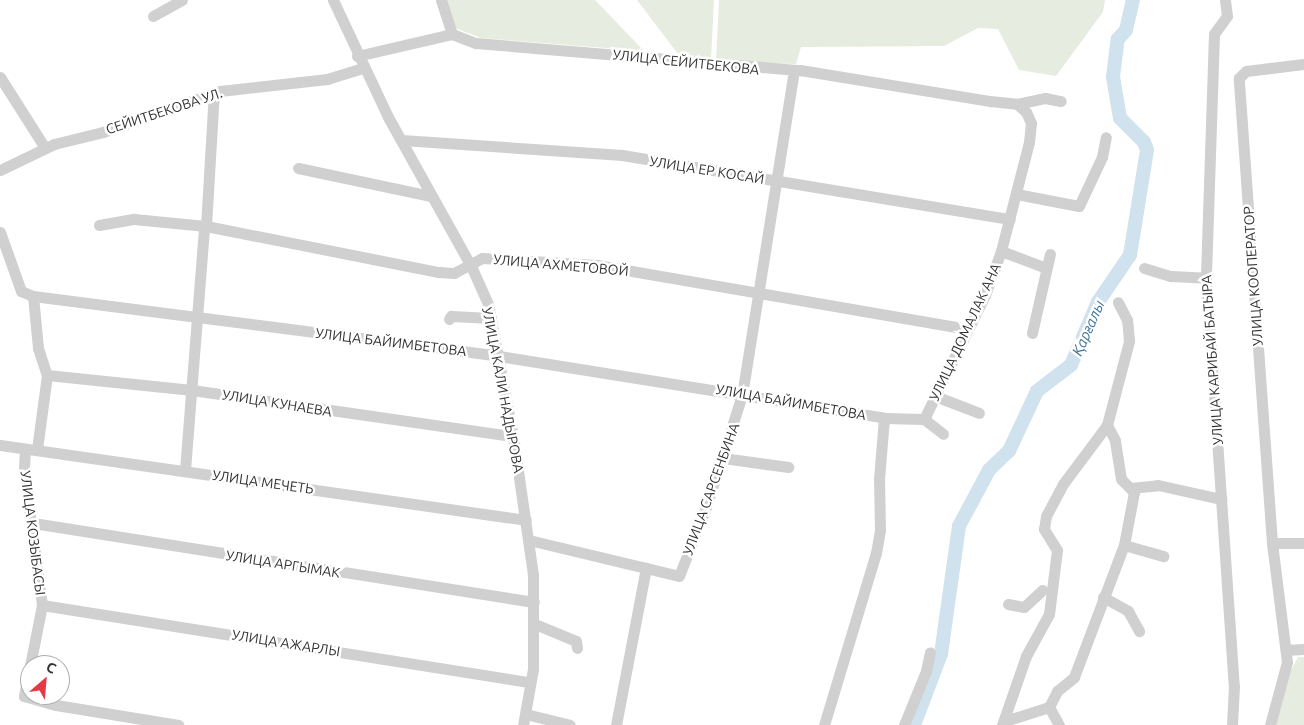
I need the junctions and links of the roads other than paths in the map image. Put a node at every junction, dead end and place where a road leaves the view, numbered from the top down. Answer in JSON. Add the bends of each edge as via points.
{"nodes":[{"id":1,"x":182,"y":0,"type":"edge"},
{"id":2,"x":333,"y":0,"type":"edge"},
{"id":3,"x":441,"y":0,"type":"edge"},
{"id":4,"x":1225,"y":0,"type":"edge"},
{"id":5,"x":153,"y":16,"type":"dead end"},
{"id":6,"x":452,"y":34,"type":"junction"},
{"id":7,"x":357,"y":56,"type":"junction"},
{"id":8,"x":1304,"y":64,"type":"edge"},
{"id":9,"x":364,"y":68,"type":"junction"},
{"id":10,"x":794,"y":71,"type":"junction"},
{"id":11,"x":0,"y":77,"type":"edge"},
{"id":12,"x":214,"y":93,"type":"junction"},
{"id":13,"x":1061,"y":100,"type":"dead end"},
{"id":14,"x":1017,"y":104,"type":"junction"},
{"id":15,"x":1106,"y":137,"type":"dead end"},
{"id":16,"x":402,"y":140,"type":"junction"},
{"id":17,"x":45,"y":148,"type":"junction"},
{"id":18,"x":298,"y":168,"type":"dead end"},
{"id":19,"x":0,"y":170,"type":"edge"},
{"id":20,"x":778,"y":182,"type":"junction"},
{"id":21,"x":1016,"y":194,"type":"junction"},
{"id":22,"x":431,"y":196,"type":"junction"},
{"id":23,"x":1010,"y":219,"type":"junction"},
{"id":24,"x":99,"y":225,"type":"dead end"},
{"id":25,"x":205,"y":226,"type":"junction"},
{"id":26,"x":0,"y":232,"type":"edge"},
{"id":27,"x":1001,"y":251,"type":"junction"},
{"id":28,"x":1050,"y":254,"type":"dead end"},
{"id":29,"x":471,"y":266,"type":"junction"},
{"id":30,"x":1046,"y":268,"type":"junction"},
{"id":31,"x":1144,"y":268,"type":"dead end"},
{"id":32,"x":1206,"y":278,"type":"junction"},
{"id":33,"x":760,"y":293,"type":"junction"},
{"id":34,"x":33,"y":296,"type":"junction"},
{"id":35,"x":1118,"y":302,"type":"dead end"},
{"id":36,"x":198,"y":317,"type":"junction"},
{"id":37,"x":491,"y":318,"type":"junction"},
{"id":38,"x":449,"y":319,"type":"dead end"},
{"id":39,"x":968,"y":329,"type":"junction"},
{"id":40,"x":1032,"y":333,"type":"dead end"},
{"id":41,"x":499,"y":356,"type":"junction"},
{"id":42,"x":45,"y":372,"type":"junction"},
{"id":43,"x":192,"y":390,"type":"junction"},
{"id":44,"x":742,"y":394,"type":"junction"},
{"id":45,"x":935,"y":396,"type":"junction"},
{"id":46,"x":979,"y":413,"type":"dead end"},
{"id":47,"x":890,"y":418,"type":"junction"},
{"id":48,"x":924,"y":419,"type":"junction"},
{"id":49,"x":1106,"y":425,"type":"junction"},
{"id":50,"x":943,"y":434,"type":"dead end"},
{"id":51,"x":514,"y":436,"type":"junction"},
{"id":52,"x":0,"y":445,"type":"edge"},
{"id":53,"x":25,"y":449,"type":"junction"},
{"id":54,"x":38,"y":449,"type":"junction"},
{"id":55,"x":723,"y":458,"type":"junction"},
{"id":56,"x":788,"y":467,"type":"dead end"},
{"id":57,"x":185,"y":470,"type":"junction"},
{"id":58,"x":1131,"y":488,"type":"junction"},
{"id":59,"x":1221,"y":499,"type":"junction"},
{"id":60,"x":526,"y":520,"type":"junction"},
{"id":61,"x":33,"y":523,"type":"junction"},
{"id":62,"x":529,"y":540,"type":"junction"},
{"id":63,"x":1272,"y":543,"type":"junction"},
{"id":64,"x":1304,"y":543,"type":"edge"},
{"id":65,"x":1124,"y":545,"type":"junction"},
{"id":66,"x":1163,"y":556,"type":"dead end"},
{"id":67,"x":646,"y":568,"type":"junction"},
{"id":68,"x":1043,"y":591,"type":"junction"},
{"id":69,"x":1103,"y":597,"type":"junction"},
{"id":70,"x":534,"y":602,"type":"junction"},
{"id":71,"x":1008,"y":604,"type":"dead end"},
{"id":72,"x":42,"y":605,"type":"junction"},
{"id":73,"x":535,"y":624,"type":"junction"},
{"id":74,"x":1139,"y":631,"type":"dead end"},
{"id":75,"x":577,"y":648,"type":"dead end"},
{"id":76,"x":1304,"y":649,"type":"edge"},
{"id":77,"x":1286,"y":650,"type":"junction"},
{"id":78,"x":930,"y":652,"type":"dead end"},
{"id":79,"x":530,"y":682,"type":"junction"},
{"id":80,"x":1048,"y":707,"type":"junction"},
{"id":81,"x":524,"y":719,"type":"edge"},
{"id":82,"x":120,"y":720,"type":"edge"},
{"id":83,"x":1003,"y":723,"type":"edge"},
{"id":84,"x":178,"y":725,"type":"edge"},
{"id":85,"x":570,"y":725,"type":"edge"},
{"id":86,"x":616,"y":725,"type":"edge"},
{"id":87,"x":824,"y":725,"type":"edge"},
{"id":88,"x":904,"y":725,"type":"edge"},
{"id":89,"x":1059,"y":725,"type":"edge"},
{"id":90,"x":1232,"y":725,"type":"edge"},
{"id":91,"x":1270,"y":725,"type":"edge"}],
"edges":[{"from":1,"to":5,"type":"street"},
{"from":2,"to":7,"type":"street","name":"УЛИЦА КАЛИ НАДЫРОВА"},
{"from":3,"to":6,"type":"street"},
{"from":4,"to":32,"type":"street","name":"УЛИЦА КАРИБАЙ БАТЫРА","via":[[1227,16],[1214,34]]},
{"from":6,"to":7,"type":"street"},
{"from":6,"to":10,"type":"street","name":"УЛИЦА СЕЙИТБЕКОВА","via":[[476,43]]},
{"from":7,"to":9,"type":"street","name":"УЛИЦА КАЛИ НАДЫРОВА"},
{"from":8,"to":63,"type":"street","name":"УЛИЦА КООПЕРАТОР","via":[[1246,71],[1239,78]]},
{"from":9,"to":12,"type":"street","name":"СЕЙИТБЕКОВА УЛ.","via":[[327,79]]},
{"from":9,"to":16,"type":"street","name":"УЛИЦА КАЛИ НАДЫРОВА"},
{"from":10,"to":14,"type":"street","name":"УЛИЦА СЕЙИТБЕКОВА"},
{"from":10,"to":20,"type":"street","name":"УЛИЦА САРСЕНБИНА"},
{"from":11,"to":17,"type":"street"},
{"from":12,"to":17,"type":"street","name":"СЕЙИТБЕКОВА УЛ.","via":[[103,132]]},
{"from":12,"to":25,"type":"street"},
{"from":13,"to":14,"type":"street","via":[[1045,98]]},
{"from":14,"to":21,"type":"street","name":"УЛИЦА ДОМАЛАК АНА","via":[[1031,123]]},
{"from":15,"to":21,"type":"street","via":[[1102,157],[1079,206]]},
{"from":16,"to":20,"type":"street","name":"УЛИЦА ЕР КОСАЙ","via":[[622,155]]},
{"from":16,"to":22,"type":"street","name":"УЛИЦА КАЛИ НАДЫРОВА"},
{"from":17,"to":19,"type":"street","name":"СЕЙИТБЕКОВА УЛ."},
{"from":18,"to":22,"type":"street"},
{"from":20,"to":23,"type":"street","name":"УЛИЦА ЕР КОСАЙ"},
{"from":20,"to":33,"type":"street","name":"УЛИЦА САРСЕНБИНА"},
{"from":21,"to":23,"type":"street","name":"УЛИЦА ДОМАЛАК АНА"},
{"from":22,"to":29,"type":"street","name":"УЛИЦА КАЛИ НАДЫРОВА"},
{"from":23,"to":27,"type":"street","name":"УЛИЦА ДОМАЛАК АНА"},
{"from":24,"to":25,"type":"street","name":"УЛИЦА АХМЕТОВОЙ","via":[[134,219]]},
{"from":25,"to":29,"type":"street","name":"УЛИЦА АХМЕТОВОЙ","via":[[439,272],[454,273]]},
{"from":25,"to":36,"type":"street"},
{"from":26,"to":34,"type":"street","via":[[21,291]]},
{"from":27,"to":30,"type":"street"},
{"from":27,"to":39,"type":"street","name":"УЛИЦА ДОМАЛАК АНА"},
{"from":28,"to":30,"type":"street"},
{"from":29,"to":33,"type":"street","name":"УЛИЦА АХМЕТОВОЙ","via":[[482,258],[597,266]]},
{"from":29,"to":37,"type":"street","name":"УЛИЦА КАЛИ НАДЫРОВА"},
{"from":30,"to":40,"type":"street"},
{"from":31,"to":32,"type":"street","via":[[1171,276]]},
{"from":32,"to":59,"type":"street","name":"УЛИЦА КАРИБАЙ БАТЫРА"},
{"from":33,"to":39,"type":"street","name":"УЛИЦА АХМЕТОВОЙ"},
{"from":33,"to":44,"type":"street","name":"УЛИЦА САРСЕНБИНА"},
{"from":34,"to":36,"type":"street","name":"УЛИЦА БАЙИМБЕТОВА"},
{"from":34,"to":42,"type":"street"},
{"from":35,"to":49,"type":"street","via":[[1127,320],[1129,341]]},
{"from":36,"to":41,"type":"street","name":"УЛИЦА БАЙИМБЕТОВА"},
{"from":36,"to":43,"type":"street"},
{"from":37,"to":38,"type":"street","via":[[451,316]]},
{"from":37,"to":41,"type":"street","name":"УЛИЦА КАЛИ НАДЫРОВА"},
{"from":39,"to":45,"type":"street","name":"УЛИЦА ДОМАЛАК АНА"},
{"from":41,"to":44,"type":"street","name":"УЛИЦА БАЙИМБЕТОВА"},
{"from":41,"to":51,"type":"street","name":"УЛИЦА КАЛИ НАДЫРОВА"},
{"from":42,"to":43,"type":"street","name":"УЛИЦА КУНАЕВА"},
{"from":42,"to":54,"type":"street"},
{"from":43,"to":51,"type":"street","name":"УЛИЦА КУНАЕВА"},
{"from":43,"to":57,"type":"street"},
{"from":44,"to":47,"type":"street","name":"УЛИЦА БАЙИМБЕТОВА"},
{"from":44,"to":55,"type":"street","name":"УЛИЦА САРСЕНБИНА"},
{"from":45,"to":46,"type":"street"},
{"from":45,"to":48,"type":"street","name":"УЛИЦА ДОМАЛАК АНА"},
{"from":47,"to":48,"type":"street"},
{"from":47,"to":87,"type":"street","via":[[879,479],[880,530],[876,553]]},
{"from":48,"to":50,"type":"street"},
{"from":49,"to":58,"type":"street","via":[[1115,440],[1121,478]]},
{"from":49,"to":68,"type":"street","via":[[1063,484],[1046,516],[1044,529],[1057,550]]},
{"from":51,"to":60,"type":"street","name":"УЛИЦА КАЛИ НАДЫРОВА"},
{"from":52,"to":53,"type":"street","name":"УЛИЦА МЕЧЕТЬ"},
{"from":53,"to":54,"type":"street","name":"УЛИЦА МЕЧЕТЬ"},
{"from":53,"to":61,"type":"street","name":"УЛИЦА КОЗЫБАСЫ","via":[[24,470]]},
{"from":54,"to":57,"type":"street","name":"УЛИЦА МЕЧЕТЬ"},
{"from":55,"to":56,"type":"street"},
{"from":55,"to":67,"type":"street","name":"УЛИЦА САРСЕНБИНА","via":[[679,576]]},
{"from":57,"to":60,"type":"street","name":"УЛИЦА МЕЧЕТЬ"},
{"from":58,"to":59,"type":"street","via":[[1158,485]]},
{"from":58,"to":65,"type":"street","via":[[1133,504]]},
{"from":59,"to":90,"type":"street","name":"УЛИЦА КАРИБАЙ БАТЫРА","via":[[1234,686]]},
{"from":60,"to":62,"type":"street","name":"УЛИЦА КАЛИ НАДЫРОВА"},
{"from":61,"to":70,"type":"street","name":"УЛИЦА АРГЫМАК"},
{"from":61,"to":72,"type":"street","name":"УЛИЦА КОЗЫБАСЫ"},
{"from":62,"to":67,"type":"street","name":"УЛИЦА САРСЕНБИНА"},
{"from":62,"to":70,"type":"street","name":"УЛИЦА КАЛИ НАДЫРОВА"},
{"from":63,"to":64,"type":"street"},
{"from":63,"to":77,"type":"street","name":"УЛИЦА КООПЕРАТОР"},
{"from":65,"to":66,"type":"street"},
{"from":65,"to":69,"type":"street"},
{"from":67,"to":86,"type":"street"},
{"from":68,"to":71,"type":"street","via":[[1024,607]]},
{"from":68,"to":83,"type":"street","via":[[1050,614],[1026,656]]},
{"from":69,"to":74,"type":"street","via":[[1128,611]]},
{"from":69,"to":80,"type":"street","via":[[1074,677],[1057,691]]},
{"from":70,"to":73,"type":"street","name":"УЛИЦА КАЛИ НАДЫРОВА"},
{"from":72,"to":79,"type":"street","name":"УЛИЦА АЖАРЛЫ"},
{"from":72,"to":82,"type":"street","name":"УЛИЦА КОЗЫБАСЫ","via":[[24,696]]},
{"from":73,"to":75,"type":"street","via":[[576,641]]},
{"from":73,"to":79,"type":"street","name":"УЛИЦА КАЛИ НАДЫРОВА"},
{"from":76,"to":77,"type":"street"},
{"from":77,"to":91,"type":"street","name":"УЛИЦА КООПЕРАТОР","via":[[1288,662]]},
{"from":78,"to":88,"type":"street","via":[[926,671]]},
{"from":79,"to":81,"type":"street","name":"УЛИЦА КАЛИ НАДЫРОВА"},
{"from":80,"to":83,"type":"street"},
{"from":80,"to":89,"type":"street"},
{"from":81,"to":85,"type":"street"},
{"from":82,"to":84,"type":"street"}]}
